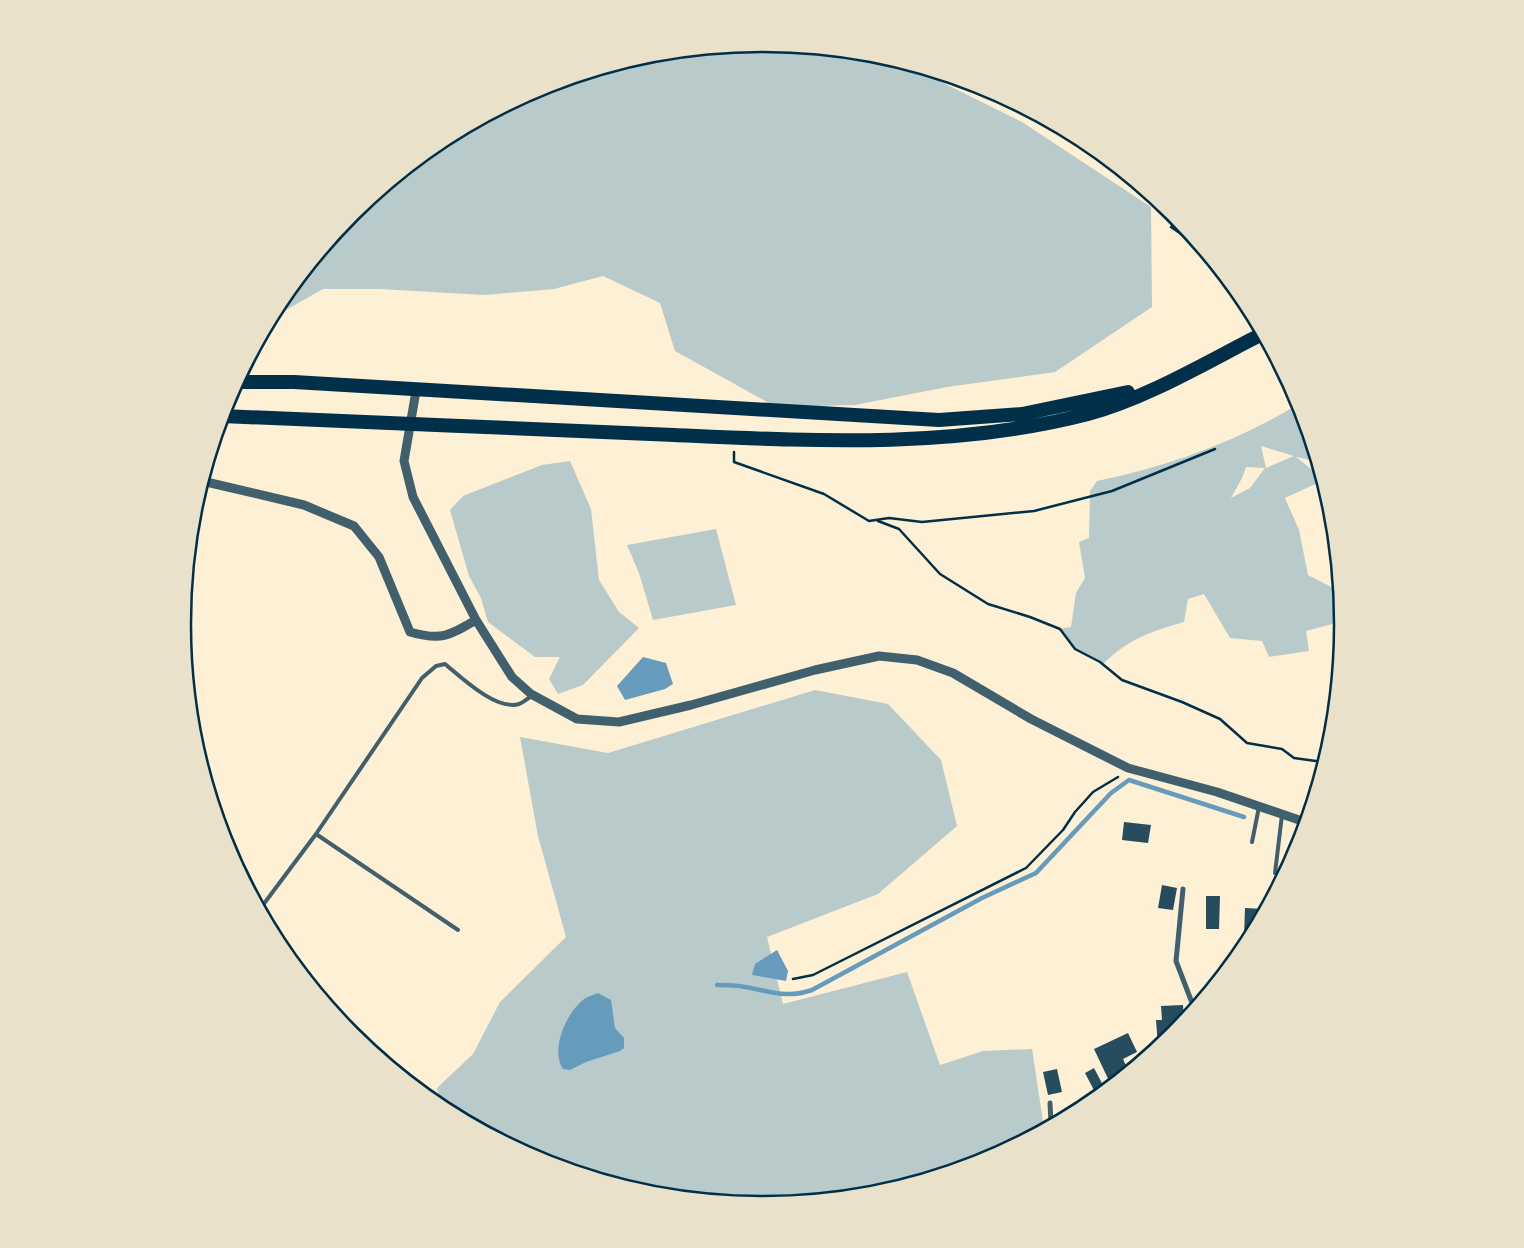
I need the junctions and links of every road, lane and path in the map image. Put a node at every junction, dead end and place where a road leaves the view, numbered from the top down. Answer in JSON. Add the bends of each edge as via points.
{"nodes":[{"id":1,"x":1171,"y":227,"type":"dead end"},
{"id":2,"x":1176,"y":231,"type":"edge"},
{"id":3,"x":1256,"y":337,"type":"edge"},
{"id":4,"x":244,"y":382,"type":"edge"},
{"id":5,"x":1158,"y":386,"type":"junction"},
{"id":6,"x":416,"y":391,"type":"junction"},
{"id":7,"x":230,"y":416,"type":"edge"},
{"id":8,"x":412,"y":423,"type":"junction"},
{"id":9,"x":734,"y":438,"type":"junction"},
{"id":10,"x":1216,"y":449,"type":"dead end"},
{"id":11,"x":208,"y":483,"type":"edge"},
{"id":12,"x":876,"y":521,"type":"junction"},
{"id":13,"x":476,"y":620,"type":"junction"},
{"id":14,"x":534,"y":695,"type":"junction"},
{"id":15,"x":1317,"y":761,"type":"edge"},
{"id":16,"x":1128,"y":768,"type":"junction"},
{"id":17,"x":1259,"y":806,"type":"junction"},
{"id":18,"x":1282,"y":814,"type":"junction"},
{"id":19,"x":1299,"y":820,"type":"edge"},
{"id":20,"x":316,"y":834,"type":"junction"},
{"id":21,"x":1252,"y":842,"type":"dead end"},
{"id":22,"x":1274,"y":873,"type":"dead end"},
{"id":23,"x":1184,"y":889,"type":"dead end"},
{"id":24,"x":264,"y":905,"type":"edge"},
{"id":25,"x":458,"y":930,"type":"dead end"},
{"id":26,"x":793,"y":979,"type":"dead end"},
{"id":27,"x":1192,"y":1002,"type":"edge"},
{"id":28,"x":1050,"y":1102,"type":"dead end"},
{"id":29,"x":1051,"y":1117,"type":"edge"}],
"edges":[{"from":1,"to":2,"type":"path"},
{"from":3,"to":5,"type":"highway"},
{"from":4,"to":6,"type":"highway","via":[[294,382]]},
{"from":5,"to":6,"type":"highway","via":[[1022,414],[939,420]]},
{"from":5,"to":9,"type":"highway","via":[[1130,400],[1088,414],[973,435],[917,439]]},
{"from":6,"to":8,"type":"street"},
{"from":7,"to":8,"type":"highway"},
{"from":8,"to":9,"type":"highway"},
{"from":8,"to":13,"type":"street","via":[[404,461],[413,497]]},
{"from":9,"to":12,"type":"path","via":[[734,462],[824,494],[869,521]]},
{"from":10,"to":12,"type":"path","via":[[1112,491],[1034,511],[922,522],[889,518]]},
{"from":11,"to":13,"type":"street","via":[[304,505],[354,526],[379,557],[410,632],[432,639],[458,631]]},
{"from":12,"to":15,"type":"path","via":[[899,529],[940,574],[988,604],[1060,629],[1075,649],[1100,662],[1122,680],[1220,719],[1247,743],[1282,749],[1294,758]]},
{"from":13,"to":14,"type":"street","via":[[512,677]]},
{"from":14,"to":16,"type":"street","via":[[577,719],[619,722],[879,656],[917,660],[953,673]]},
{"from":14,"to":20,"type":"lane","via":[[519,704],[504,704],[484,694],[445,664],[436,666],[422,678]]},
{"from":16,"to":17,"type":"street"},
{"from":16,"to":26,"type":"path","via":[[1093,792],[1063,830],[1026,868],[813,975]]},
{"from":17,"to":18,"type":"street"},
{"from":17,"to":21,"type":"lane"},
{"from":18,"to":19,"type":"street"},
{"from":18,"to":22,"type":"lane"},
{"from":20,"to":24,"type":"lane"},
{"from":20,"to":25,"type":"lane"},
{"from":23,"to":27,"type":"street","via":[[1176,961]]},
{"from":28,"to":29,"type":"street"}]}
